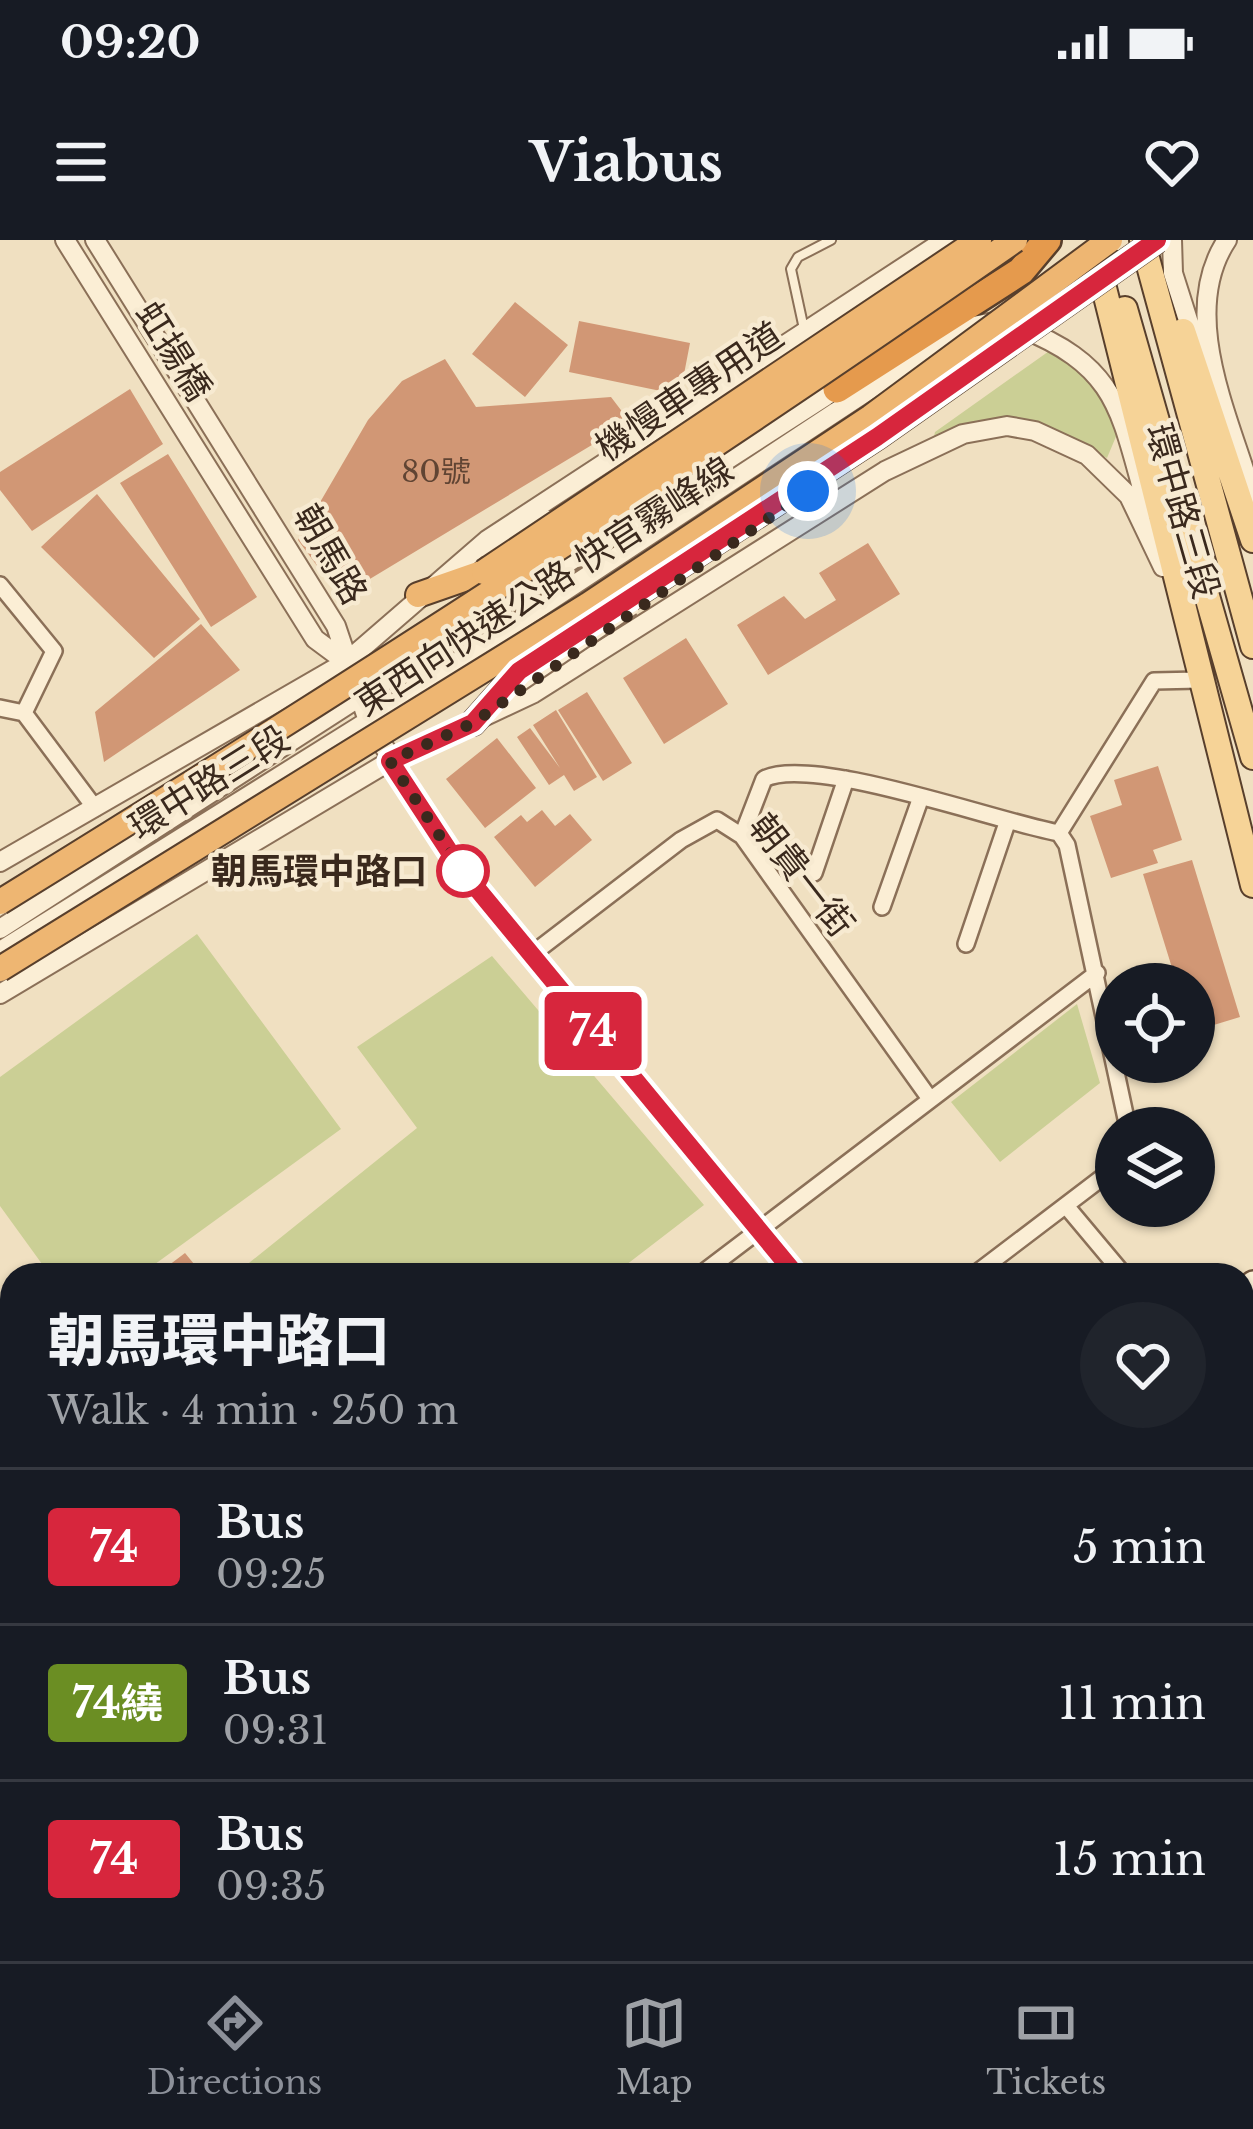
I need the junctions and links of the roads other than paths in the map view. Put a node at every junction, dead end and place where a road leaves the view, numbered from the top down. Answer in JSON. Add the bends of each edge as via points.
{"nodes":[{"id":1,"x":65,"y":240,"type":"edge"},
{"id":2,"x":95,"y":240,"type":"edge"},
{"id":3,"x":831,"y":240,"type":"edge"},
{"id":4,"x":945,"y":240,"type":"edge"},
{"id":5,"x":961,"y":240,"type":"edge"},
{"id":6,"x":979,"y":240,"type":"edge"},
{"id":7,"x":1015,"y":240,"type":"edge"},
{"id":8,"x":1047,"y":240,"type":"edge"},
{"id":9,"x":1142,"y":240,"type":"edge"},
{"id":10,"x":1156,"y":240,"type":"edge"},
{"id":11,"x":1170,"y":240,"type":"edge"},
{"id":12,"x":1227,"y":240,"type":"edge"},
{"id":13,"x":1100,"y":243,"type":"edge"},
{"id":14,"x":1068,"y":303,"type":"junction"},
{"id":15,"x":1167,"y":304,"type":"junction"},
{"id":16,"x":804,"y":336,"type":"junction"},
{"id":17,"x":842,"y":398,"type":"junction"},
{"id":18,"x":885,"y":471,"type":"junction"},
{"id":19,"x":250,"y":482,"type":"joint"},
{"id":20,"x":228,"y":498,"type":"joint"},
{"id":21,"x":1253,"y":498,"type":"edge"},
{"id":22,"x":1253,"y":524,"type":"edge"},
{"id":23,"x":1253,"y":539,"type":"edge"},
{"id":24,"x":441,"y":574,"type":"junction"},
{"id":25,"x":0,"y":585,"type":"edge"},
{"id":26,"x":418,"y":595,"type":"junction"},
{"id":27,"x":1253,"y":646,"type":"edge"},
{"id":28,"x":346,"y":662,"type":"junction"},
{"id":29,"x":520,"y":679,"type":"junction"},
{"id":30,"x":1198,"y":680,"type":"junction"},
{"id":31,"x":361,"y":701,"type":"junction"},
{"id":32,"x":0,"y":708,"type":"edge"},
{"id":33,"x":24,"y":713,"type":"junction"},
{"id":34,"x":368,"y":722,"type":"junction"},
{"id":35,"x":473,"y":723,"type":"junction"},
{"id":36,"x":1253,"y":757,"type":"edge"},
{"id":37,"x":390,"y":761,"type":"junction"},
{"id":38,"x":846,"y":779,"type":"junction"},
{"id":39,"x":921,"y":797,"type":"junction"},
{"id":40,"x":95,"y":808,"type":"junction"},
{"id":41,"x":1007,"y":824,"type":"junction"},
{"id":42,"x":1059,"y":833,"type":"junction"},
{"id":43,"x":742,"y":836,"type":"junction"},
{"id":44,"x":0,"y":862,"type":"edge"},
{"id":45,"x":814,"y":873,"type":"dead end"},
{"id":46,"x":1253,"y":885,"type":"edge"},
{"id":47,"x":0,"y":902,"type":"edge"},
{"id":48,"x":882,"y":907,"type":"dead end"},
{"id":49,"x":0,"y":929,"type":"edge"},
{"id":50,"x":965,"y":944,"type":"dead end"},
{"id":51,"x":0,"y":951,"type":"edge"},
{"id":52,"x":531,"y":955,"type":"junction"},
{"id":53,"x":1095,"y":964,"type":"edge"},
{"id":54,"x":0,"y":969,"type":"edge"},
{"id":55,"x":1095,"y":975,"type":"edge"},
{"id":56,"x":0,"y":994,"type":"edge"},
{"id":57,"x":930,"y":1099,"type":"junction"},
{"id":58,"x":1095,"y":1184,"type":"edge"},
{"id":59,"x":1067,"y":1207,"type":"junction"},
{"id":60,"x":757,"y":1230,"type":"junction"},
{"id":61,"x":715,"y":1263,"type":"edge"},
{"id":62,"x":786,"y":1263,"type":"edge"},
{"id":63,"x":990,"y":1263,"type":"edge"},
{"id":64,"x":1114,"y":1263,"type":"edge"}],
"edges":[{"from":1,"to":20,"type":"street","name":"虹揚橋"},
{"from":2,"to":19,"type":"street","name":"虹揚橋"},
{"from":3,"to":16,"type":"lane","via":[[791,269]]},
{"from":4,"to":16,"type":"street","name":"環中路三段"},
{"from":5,"to":24,"type":"lane","name":"機慢車專用道","bridge":true,"via":[[586,493]]},
{"from":6,"to":26,"type":"highway","bridge":true,"via":[[484,572]]},
{"from":7,"to":47,"type":"highway","name":"東西向快速公路 快官霧峰線","bridge":true,"via":[[744,425]]},
{"from":8,"to":17,"type":"highway","via":[[1021,271]]},
{"from":9,"to":15,"type":"main road"},
{"from":10,"to":14,"type":"highway","bridge":true},
{"from":10,"to":15,"type":"main road"},
{"from":11,"to":22,"type":"street","via":[[1173,273]]},
{"from":11,"to":29,"type":"lane","bridge":true},
{"from":12,"to":21,"type":"street","via":[[1204,292],[1205,328]]},
{"from":13,"to":14,"type":"highway","bridge":true},
{"from":13,"to":30,"type":"main road"},
{"from":13,"to":36,"type":"main road"},
{"from":13,"to":54,"type":"highway","name":"東西向快速公路 快官霧峰線","bridge":true,"via":[[871,417],[588,605]]},
{"from":14,"to":29,"type":"highway","bridge":true},
{"from":15,"to":23,"type":"main road"},
{"from":15,"to":27,"type":"main road"},
{"from":16,"to":17,"type":"street"},
{"from":16,"to":24,"type":"street","name":"環中路三段"},
{"from":17,"to":18,"type":"street"},
{"from":17,"to":30,"type":"street","name":"環中路三段","via":[[963,328],[991,322],[1068,346],[1116,402]]},
{"from":17,"to":31,"type":"street","name":"環中路三段"},
{"from":17,"to":34,"type":"street","name":"環中路三段"},
{"from":18,"to":30,"type":"street","name":"環中路三段","via":[[963,434],[1007,426],[1087,455],[1129,496],[1149,531]]},
{"from":18,"to":35,"type":"street","name":"環中路三段"},
{"from":19,"to":28,"type":"street","name":"朝馬路","via":[[337,626]]},
{"from":20,"to":28,"type":"street","name":"朝馬路","via":[[315,639]]},
{"from":24,"to":26,"type":"street","name":"環中路三段"},
{"from":25,"to":33,"type":"street","via":[[54,651]]},
{"from":26,"to":28,"type":"street","name":"環中路三段"},
{"from":28,"to":31,"type":"street","name":"朝馬路"},
{"from":28,"to":40,"type":"street","name":"環中路三段"},
{"from":29,"to":35,"type":"highway"},
{"from":30,"to":42,"type":"street","via":[[1154,681]]},
{"from":30,"to":46,"type":"main road"},
{"from":31,"to":34,"type":"street","name":"朝馬路"},
{"from":31,"to":49,"type":"street","name":"環中路三段"},
{"from":32,"to":33,"type":"street"},
{"from":33,"to":40,"type":"street"},
{"from":34,"to":37,"type":"street","name":"朝馬路"},
{"from":34,"to":51,"type":"street","name":"環中路三段"},
{"from":35,"to":37,"type":"street","name":"環中路三段"},
{"from":37,"to":52,"type":"street","name":"朝馬路","via":[[460,868]]},
{"from":37,"to":56,"type":"street","name":"環中路三段"},
{"from":38,"to":39,"type":"street"},
{"from":38,"to":43,"type":"street","via":[[778,771],[764,779]]},
{"from":38,"to":45,"type":"street"},
{"from":39,"to":41,"type":"street"},
{"from":39,"to":48,"type":"street"},
{"from":40,"to":44,"type":"street","name":"環中路三段"},
{"from":41,"to":42,"type":"street"},
{"from":41,"to":50,"type":"street"},
{"from":42,"to":53,"type":"street"},
{"from":43,"to":52,"type":"street","name":"朝貴一街","via":[[716,820]]},
{"from":43,"to":57,"type":"street","name":"朝貴一街"},
{"from":52,"to":60,"type":"street","name":"朝馬路"},
{"from":55,"to":57,"type":"street"},
{"from":57,"to":60,"type":"street"},
{"from":58,"to":59,"type":"street"},
{"from":59,"to":63,"type":"street"},
{"from":59,"to":64,"type":"street"},
{"from":60,"to":61,"type":"street"},
{"from":60,"to":62,"type":"street","name":"朝馬路"}]}
